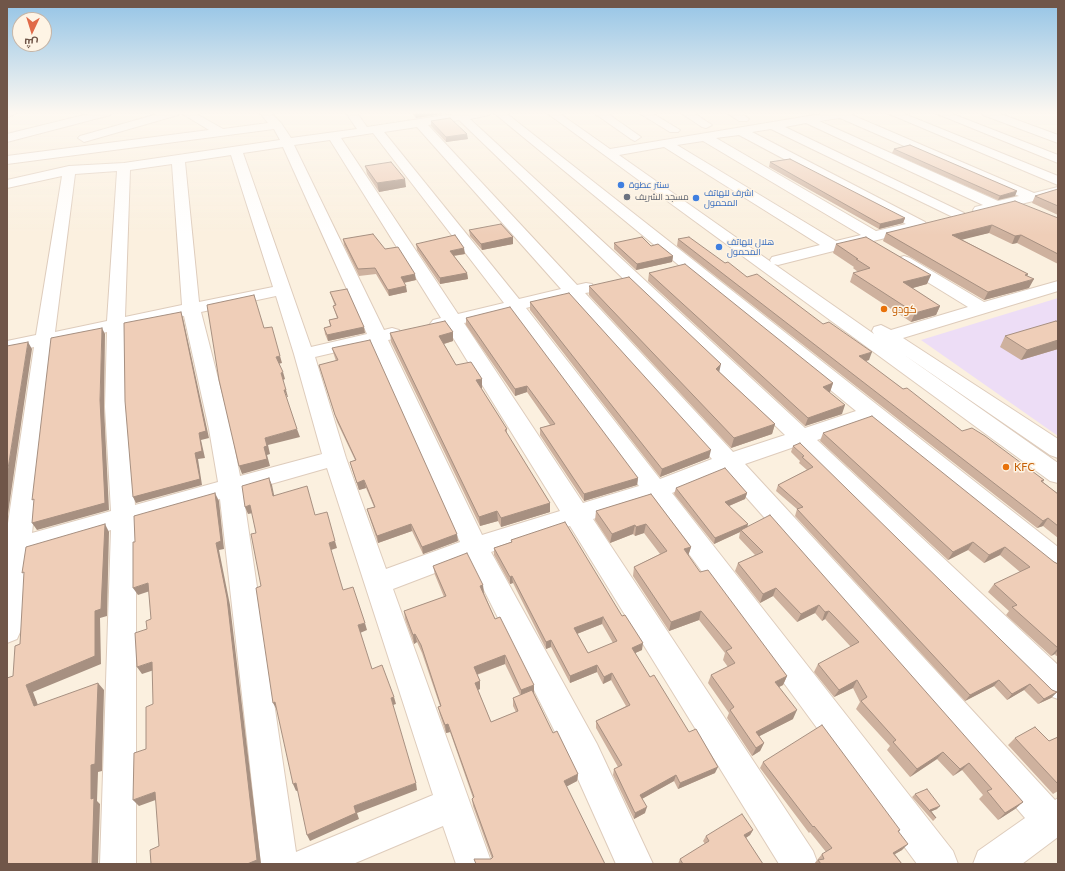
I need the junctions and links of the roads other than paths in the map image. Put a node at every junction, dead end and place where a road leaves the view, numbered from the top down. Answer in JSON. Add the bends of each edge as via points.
{"nodes":[{"id":1,"x":30,"y":154,"type":"edge"},
{"id":2,"x":53,"y":154,"type":"edge"},
{"id":3,"x":212,"y":154,"type":"edge"},
{"id":4,"x":237,"y":154,"type":"edge"},
{"id":5,"x":292,"y":154,"type":"edge"},
{"id":6,"x":345,"y":154,"type":"edge"},
{"id":7,"x":389,"y":154,"type":"edge"},
{"id":8,"x":448,"y":154,"type":"edge"},
{"id":9,"x":501,"y":154,"type":"edge"},
{"id":10,"x":549,"y":154,"type":"edge"},
{"id":11,"x":622,"y":154,"type":"edge"},
{"id":12,"x":623,"y":154,"type":"edge"},
{"id":13,"x":683,"y":154,"type":"edge"},
{"id":14,"x":742,"y":154,"type":"edge"},
{"id":15,"x":798,"y":154,"type":"edge"},
{"id":16,"x":831,"y":154,"type":"edge"},
{"id":17,"x":882,"y":154,"type":"edge"},
{"id":18,"x":927,"y":154,"type":"edge"},
{"id":19,"x":991,"y":154,"type":"edge"},
{"id":20,"x":1044,"y":154,"type":"edge"},
{"id":21,"x":178,"y":159,"type":"junction"},
{"id":22,"x":1058,"y":159,"type":"edge"},
{"id":23,"x":7,"y":160,"type":"edge"},
{"id":24,"x":124,"y":167,"type":"junction"},
{"id":25,"x":69,"y":170,"type":"junction"},
{"id":26,"x":1058,"y":181,"type":"edge"},
{"id":27,"x":8,"y":187,"type":"edge"},
{"id":28,"x":1058,"y":191,"type":"edge"},
{"id":29,"x":1032,"y":204,"type":"junction"},
{"id":30,"x":996,"y":206,"type":"junction"},
{"id":31,"x":959,"y":216,"type":"junction"},
{"id":32,"x":920,"y":225,"type":"junction"},
{"id":33,"x":870,"y":237,"type":"junction"},
{"id":34,"x":833,"y":246,"type":"junction"},
{"id":35,"x":778,"y":260,"type":"junction"},
{"id":36,"x":687,"y":265,"type":"junction"},
{"id":37,"x":631,"y":278,"type":"junction"},
{"id":38,"x":1058,"y":286,"type":"edge"},
{"id":39,"x":282,"y":290,"type":"junction"},
{"id":40,"x":574,"y":291,"type":"junction"},
{"id":41,"x":514,"y":305,"type":"junction"},
{"id":42,"x":191,"y":308,"type":"junction"},
{"id":43,"x":983,"y":308,"type":"junction"},
{"id":44,"x":452,"y":321,"type":"junction"},
{"id":45,"x":116,"y":324,"type":"junction"},
{"id":46,"x":889,"y":336,"type":"junction"},
{"id":47,"x":377,"y":337,"type":"junction"},
{"id":48,"x":44,"y":339,"type":"junction"},
{"id":49,"x":7,"y":347,"type":"edge"},
{"id":50,"x":304,"y":354,"type":"junction"},
{"id":51,"x":873,"y":413,"type":"junction"},
{"id":52,"x":801,"y":437,"type":"junction"},
{"id":53,"x":1058,"y":450,"type":"edge"},
{"id":54,"x":335,"y":458,"type":"junction"},
{"id":55,"x":727,"y":462,"type":"junction"},
{"id":56,"x":1058,"y":475,"type":"edge"},
{"id":57,"x":230,"y":486,"type":"junction"},
{"id":58,"x":655,"y":490,"type":"junction"},
{"id":59,"x":576,"y":515,"type":"junction"},
{"id":60,"x":124,"y":518,"type":"junction"},
{"id":61,"x":475,"y":547,"type":"junction"},
{"id":62,"x":12,"y":548,"type":"edge"},
{"id":63,"x":1058,"y":562,"type":"edge"},
{"id":64,"x":378,"y":583,"type":"junction"},
{"id":65,"x":7,"y":630,"type":"edge"},
{"id":66,"x":1058,"y":685,"type":"edge"},
{"id":67,"x":453,"y":804,"type":"junction"},
{"id":68,"x":1054,"y":818,"type":"edge"},
{"id":69,"x":118,"y":864,"type":"edge"},
{"id":70,"x":279,"y":864,"type":"edge"},
{"id":71,"x":309,"y":864,"type":"edge"},
{"id":72,"x":474,"y":864,"type":"edge"},
{"id":73,"x":635,"y":864,"type":"edge"},
{"id":74,"x":800,"y":864,"type":"edge"},
{"id":75,"x":940,"y":864,"type":"edge"},
{"id":76,"x":991,"y":864,"type":"edge"}],
"edges":[{"from":1,"to":23,"type":"street"},
{"from":2,"to":23,"type":"street"},
{"from":3,"to":21,"type":"street"},
{"from":4,"to":39,"type":"street"},
{"from":5,"to":47,"type":"street"},
{"from":6,"to":44,"type":"street"},
{"from":7,"to":41,"type":"street"},
{"from":8,"to":40,"type":"street"},
{"from":9,"to":37,"type":"street"},
{"from":10,"to":36,"type":"street"},
{"from":11,"to":56,"type":"street"},
{"from":12,"to":35,"type":"street"},
{"from":13,"to":34,"type":"street"},
{"from":14,"to":33,"type":"street"},
{"from":15,"to":32,"type":"street"},
{"from":16,"to":31,"type":"street"},
{"from":17,"to":30,"type":"street"},
{"from":18,"to":29,"type":"street"},
{"from":19,"to":26,"type":"street"},
{"from":20,"to":22,"type":"street"},
{"from":21,"to":24,"type":"street"},
{"from":21,"to":42,"type":"street"},
{"from":24,"to":25,"type":"street"},
{"from":24,"to":45,"type":"street"},
{"from":25,"to":27,"type":"street"},
{"from":25,"to":48,"type":"street"},
{"from":28,"to":29,"type":"street"},
{"from":29,"to":30,"type":"street","via":[[1013,202]]},
{"from":30,"to":31,"type":"street"},
{"from":31,"to":32,"type":"street"},
{"from":32,"to":33,"type":"street"},
{"from":33,"to":34,"type":"street"},
{"from":33,"to":43,"type":"street","via":[[888,252]]},
{"from":34,"to":35,"type":"street"},
{"from":35,"to":46,"type":"street"},
{"from":36,"to":37,"type":"street"},
{"from":36,"to":51,"type":"street"},
{"from":37,"to":40,"type":"street"},
{"from":37,"to":52,"type":"street"},
{"from":38,"to":43,"type":"street"},
{"from":39,"to":42,"type":"street"},
{"from":39,"to":50,"type":"street"},
{"from":40,"to":41,"type":"street"},
{"from":40,"to":55,"type":"street"},
{"from":41,"to":44,"type":"street"},
{"from":41,"to":58,"type":"street"},
{"from":42,"to":45,"type":"street"},
{"from":42,"to":57,"type":"street","via":[[220,429]]},
{"from":43,"to":46,"type":"street"},
{"from":44,"to":47,"type":"street"},
{"from":44,"to":59,"type":"street"},
{"from":45,"to":48,"type":"street"},
{"from":45,"to":60,"type":"street","via":[[116,407]]},
{"from":46,"to":53,"type":"street"},
{"from":47,"to":50,"type":"street"},
{"from":47,"to":61,"type":"street"},
{"from":48,"to":49,"type":"street"},
{"from":48,"to":62,"type":"street"},
{"from":50,"to":54,"type":"street"},
{"from":51,"to":52,"type":"street"},
{"from":51,"to":63,"type":"street"},
{"from":52,"to":55,"type":"street"},
{"from":52,"to":66,"type":"street"},
{"from":54,"to":57,"type":"street"},
{"from":54,"to":64,"type":"street"},
{"from":55,"to":58,"type":"street"},
{"from":55,"to":68,"type":"street"},
{"from":57,"to":60,"type":"street"},
{"from":57,"to":70,"type":"street"},
{"from":58,"to":59,"type":"street"},
{"from":58,"to":75,"type":"street"},
{"from":59,"to":61,"type":"street"},
{"from":59,"to":74,"type":"street"},
{"from":60,"to":62,"type":"street"},
{"from":60,"to":69,"type":"street"},
{"from":61,"to":64,"type":"street"},
{"from":61,"to":73,"type":"street","via":[[585,756]]},
{"from":62,"to":65,"type":"street"},
{"from":64,"to":67,"type":"street"},
{"from":67,"to":71,"type":"street"},
{"from":67,"to":72,"type":"street"},
{"from":68,"to":76,"type":"street"}]}
